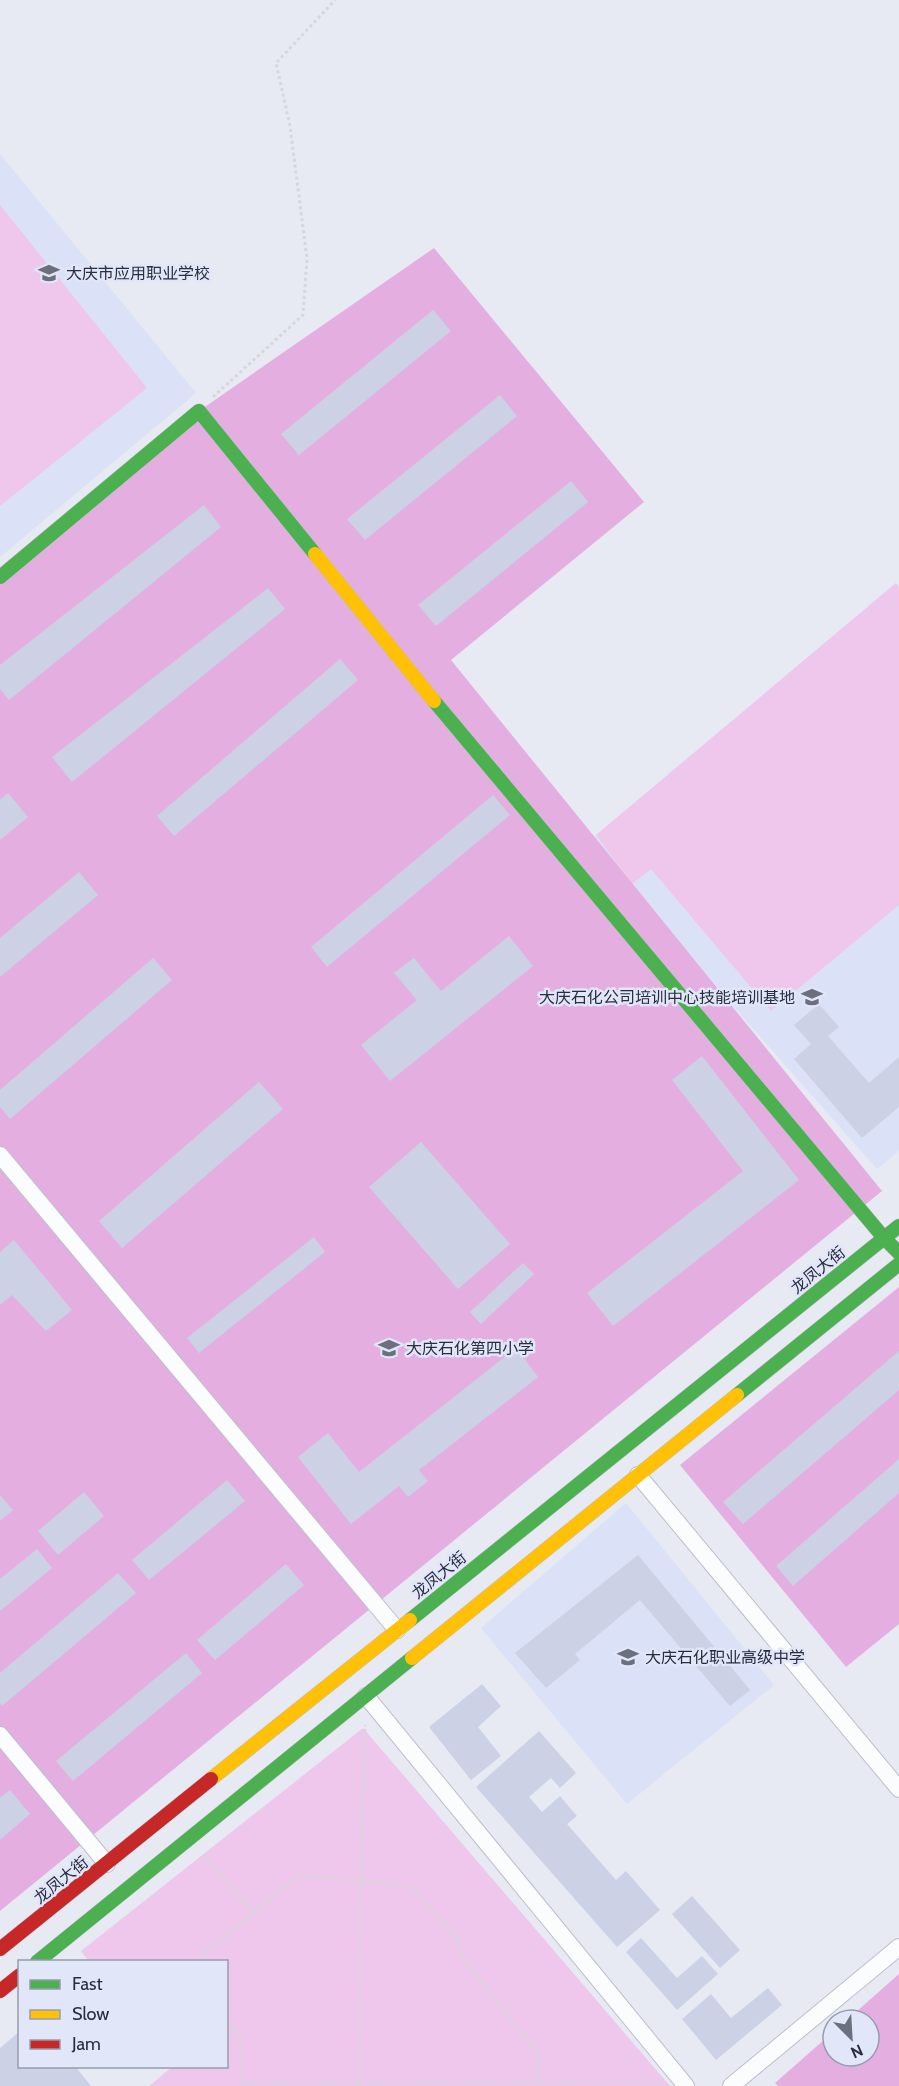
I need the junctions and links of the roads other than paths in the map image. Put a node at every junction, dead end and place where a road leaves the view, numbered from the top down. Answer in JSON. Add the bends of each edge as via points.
{"nodes":[{"id":1,"x":0,"y":578,"type":"edge"},
{"id":2,"x":0,"y":1155,"type":"edge"},
{"id":3,"x":899,"y":1226,"type":"edge"},
{"id":4,"x":884,"y":1238,"type":"junction"},
{"id":5,"x":899,"y":1253,"type":"edge"},
{"id":6,"x":899,"y":1264,"type":"edge"},
{"id":7,"x":638,"y":1475,"type":"junction"},
{"id":8,"x":397,"y":1630,"type":"junction"},
{"id":9,"x":366,"y":1696,"type":"junction"},
{"id":10,"x":0,"y":1735,"type":"edge"},
{"id":11,"x":899,"y":1789,"type":"edge"},
{"id":12,"x":106,"y":1864,"type":"junction"},
{"id":13,"x":899,"y":1947,"type":"edge"},
{"id":14,"x":0,"y":1949,"type":"edge"},
{"id":15,"x":39,"y":1960,"type":"edge"},
{"id":16,"x":18,"y":1977,"type":"edge"},
{"id":17,"x":0,"y":1991,"type":"edge"},
{"id":18,"x":684,"y":2084,"type":"edge"},
{"id":19,"x":731,"y":2086,"type":"edge"}],
"edges":[{"from":1,"to":4,"type":"main road","via":[[199,411],[427,692]]},
{"from":2,"to":8,"type":"street"},
{"from":3,"to":4,"type":"main road","name":"龙凤大街"},
{"from":4,"to":5,"type":"main road"},
{"from":4,"to":8,"type":"main road","name":"龙凤大街"},
{"from":6,"to":7,"type":"main road"},
{"from":7,"to":9,"type":"main road"},
{"from":7,"to":11,"type":"street"},
{"from":8,"to":12,"type":"main road","name":"龙凤大街"},
{"from":9,"to":15,"type":"main road"},
{"from":9,"to":18,"type":"street"},
{"from":10,"to":12,"type":"street"},
{"from":12,"to":14,"type":"main road","name":"龙凤大街"},
{"from":13,"to":19,"type":"street"},
{"from":16,"to":17,"type":"main road"}]}
